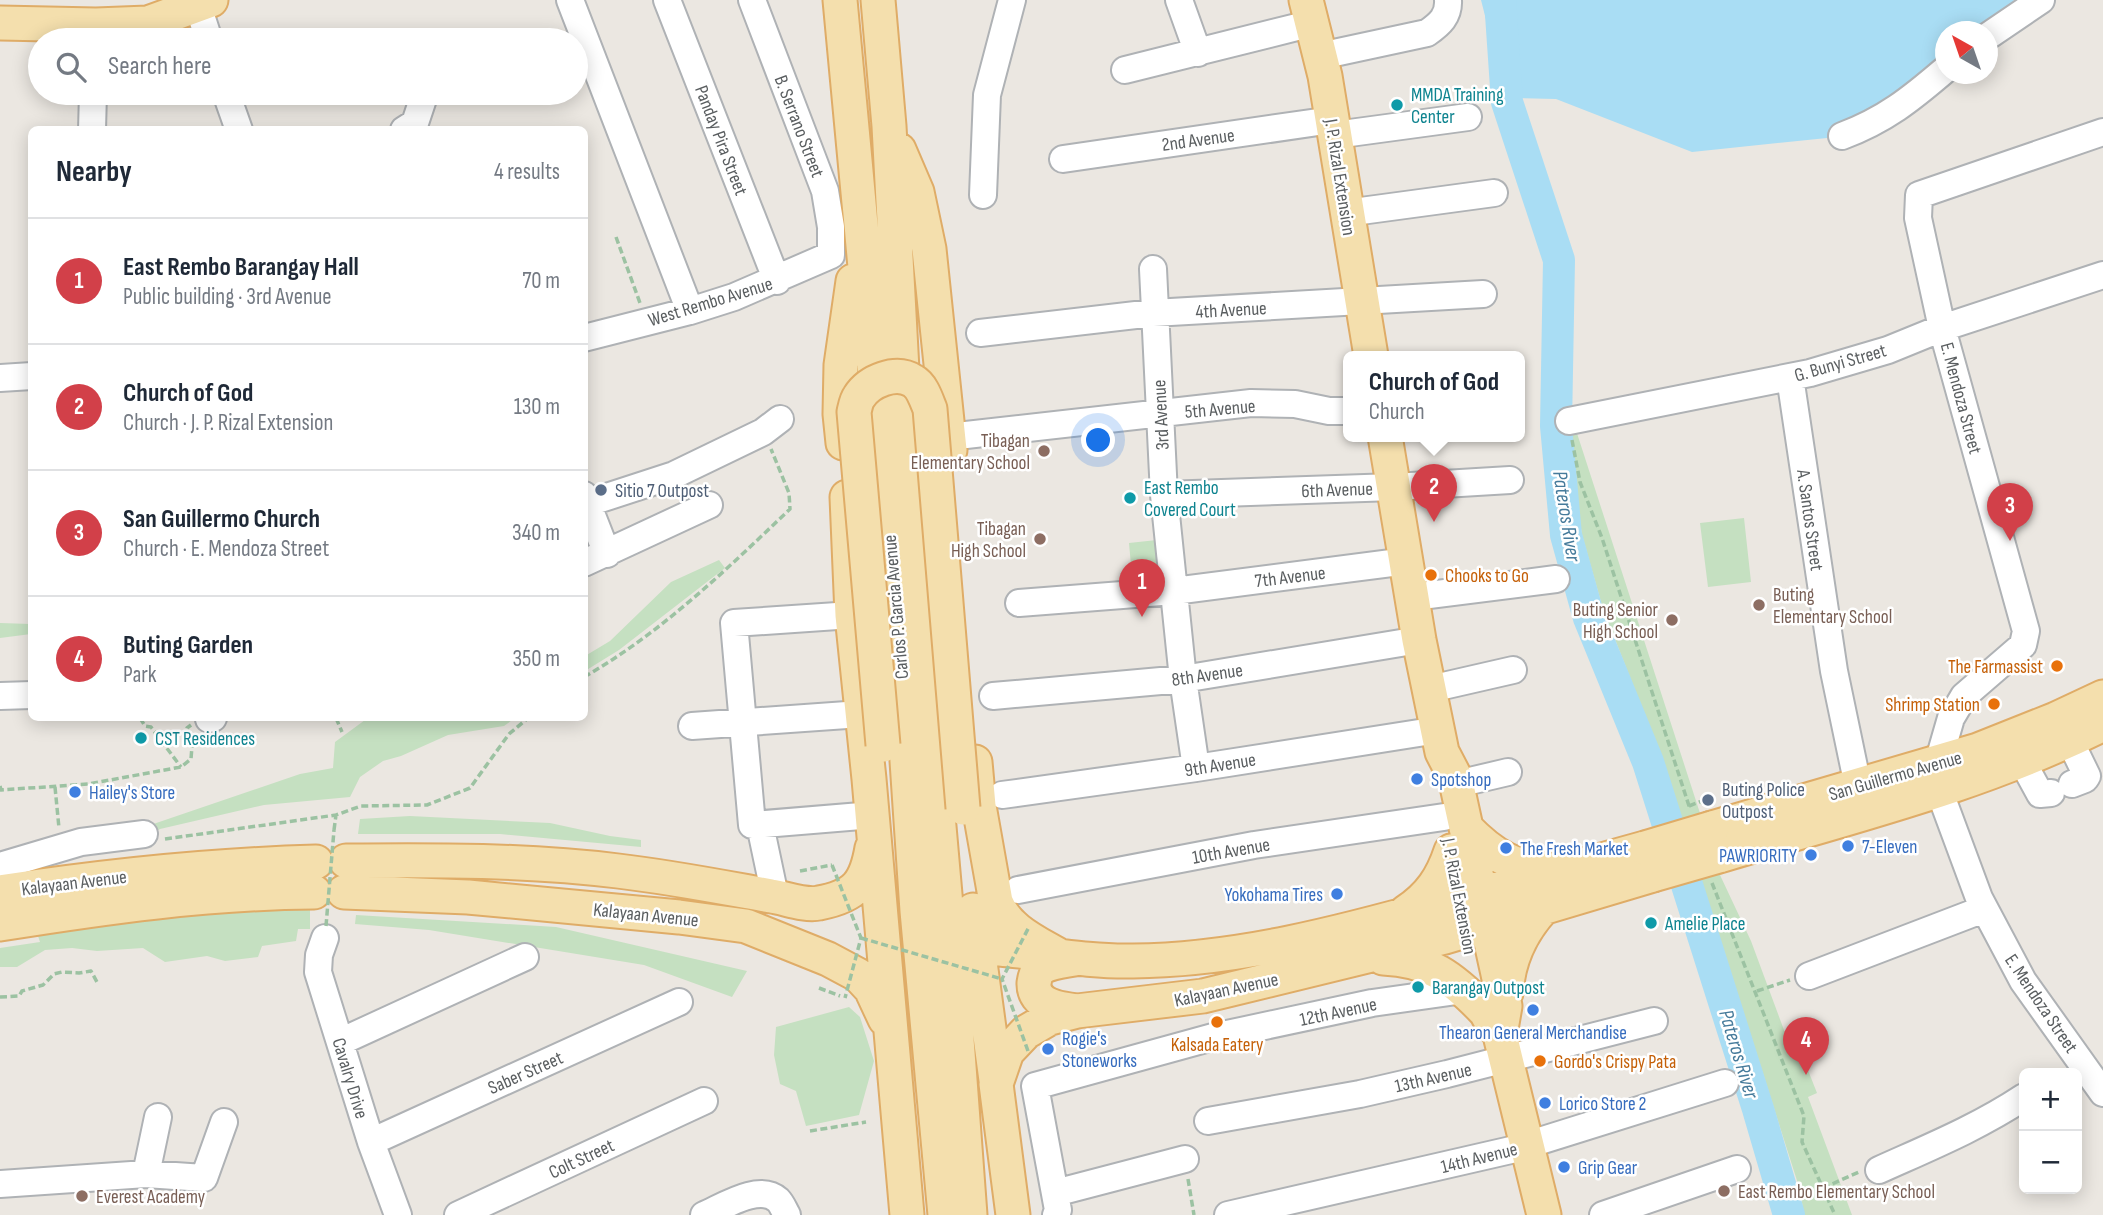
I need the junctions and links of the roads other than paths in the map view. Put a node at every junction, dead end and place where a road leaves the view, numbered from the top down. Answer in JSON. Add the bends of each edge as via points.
{"nodes":[{"id":1,"x":570,"y":0,"type":"edge"},
{"id":2,"x":667,"y":0,"type":"edge"},
{"id":3,"x":752,"y":0,"type":"edge"},
{"id":4,"x":840,"y":0,"type":"edge"},
{"id":5,"x":878,"y":0,"type":"edge"},
{"id":6,"x":1012,"y":0,"type":"edge"},
{"id":7,"x":1179,"y":0,"type":"edge"},
{"id":8,"x":1448,"y":0,"type":"edge"},
{"id":9,"x":2041,"y":0,"type":"edge"},
{"id":10,"x":195,"y":4,"type":"edge"},
{"id":11,"x":1309,"y":11,"type":"edge"},
{"id":12,"x":0,"y":23,"type":"edge"},
{"id":13,"x":48,"y":28,"type":"edge"},
{"id":14,"x":122,"y":28,"type":"edge"},
{"id":15,"x":204,"y":28,"type":"edge"},
{"id":16,"x":581,"y":28,"type":"edge"},
{"id":17,"x":1998,"y":29,"type":"edge"},
{"id":18,"x":588,"y":47,"type":"edge"},
{"id":19,"x":1198,"y":53,"type":"junction"},
{"id":20,"x":1320,"y":56,"type":"junction"},
{"id":21,"x":1125,"y":71,"type":"dead end"},
{"id":22,"x":1935,"y":78,"type":"edge"},
{"id":23,"x":93,"y":105,"type":"edge"},
{"id":24,"x":230,"y":105,"type":"edge"},
{"id":25,"x":421,"y":105,"type":"edge"},
{"id":26,"x":1468,"y":117,"type":"dead end"},
{"id":27,"x":92,"y":126,"type":"edge"},
{"id":28,"x":238,"y":126,"type":"edge"},
{"id":29,"x":413,"y":126,"type":"edge"},
{"id":30,"x":889,"y":126,"type":"junction"},
{"id":31,"x":1333,"y":127,"type":"junction"},
{"id":32,"x":2103,"y":132,"type":"edge"},
{"id":33,"x":1842,"y":136,"type":"dead end"},
{"id":34,"x":1063,"y":159,"type":"dead end"},
{"id":35,"x":1494,"y":193,"type":"dead end"},
{"id":36,"x":859,"y":195,"type":"junction"},
{"id":37,"x":983,"y":195,"type":"dead end"},
{"id":38,"x":1346,"y":213,"type":"junction"},
{"id":39,"x":831,"y":255,"type":"joint"},
{"id":40,"x":1153,"y":269,"type":"dead end"},
{"id":41,"x":2103,"y":275,"type":"edge"},
{"id":42,"x":776,"y":281,"type":"junction"},
{"id":43,"x":1483,"y":294,"type":"dead end"},
{"id":44,"x":1361,"y":301,"type":"junction"},
{"id":45,"x":690,"y":311,"type":"junction"},
{"id":46,"x":1153,"y":313,"type":"junction"},
{"id":47,"x":1942,"y":328,"type":"junction"},
{"id":48,"x":980,"y":333,"type":"dead end"},
{"id":49,"x":588,"y":337,"type":"edge"},
{"id":50,"x":1370,"y":351,"type":"edge"},
{"id":51,"x":28,"y":376,"type":"edge"},
{"id":52,"x":1790,"y":377,"type":"junction"},
{"id":53,"x":0,"y":378,"type":"edge"},
{"id":54,"x":1343,"y":411,"type":"edge"},
{"id":55,"x":1161,"y":413,"type":"junction"},
{"id":56,"x":1569,"y":421,"type":"road end"},
{"id":57,"x":771,"y":426,"type":"road end"},
{"id":58,"x":966,"y":435,"type":"dead end"},
{"id":59,"x":1386,"y":442,"type":"edge"},
{"id":60,"x":1510,"y":480,"type":"dead end"},
{"id":61,"x":1394,"y":487,"type":"junction"},
{"id":62,"x":1164,"y":495,"type":"junction"},
{"id":63,"x":588,"y":498,"type":"edge"},
{"id":64,"x":709,"y":505,"type":"dead end"},
{"id":65,"x":588,"y":511,"type":"edge"},
{"id":66,"x":596,"y":559,"type":"edge"},
{"id":67,"x":1407,"y":561,"type":"junction"},
{"id":68,"x":1556,"y":579,"type":"dead end"},
{"id":69,"x":1174,"y":591,"type":"junction"},
{"id":70,"x":1413,"y":597,"type":"junction"},
{"id":71,"x":1019,"y":603,"type":"dead end"},
{"id":72,"x":852,"y":615,"type":"junction"},
{"id":73,"x":1419,"y":640,"type":"junction"},
{"id":74,"x":1513,"y":670,"type":"dead end"},
{"id":75,"x":1183,"y":679,"type":"junction"},
{"id":76,"x":1430,"y":689,"type":"junction"},
{"id":77,"x":28,"y":695,"type":"edge"},
{"id":78,"x":0,"y":696,"type":"edge"},
{"id":79,"x":993,"y":696,"type":"dead end"},
{"id":80,"x":2103,"y":697,"type":"edge"},
{"id":81,"x":861,"y":714,"type":"junction"},
{"id":82,"x":743,"y":724,"type":"junction"},
{"id":83,"x":2103,"y":724,"type":"edge"},
{"id":84,"x":692,"y":726,"type":"dead end"},
{"id":85,"x":1440,"y":741,"type":"junction"},
{"id":86,"x":2070,"y":741,"type":"junction"},
{"id":87,"x":883,"y":757,"type":"junction"},
{"id":88,"x":2022,"y":761,"type":"junction"},
{"id":89,"x":1196,"y":768,"type":"junction"},
{"id":90,"x":1508,"y":772,"type":"dead end"},
{"id":91,"x":1938,"y":777,"type":"junction"},
{"id":92,"x":1457,"y":784,"type":"junction"},
{"id":93,"x":1858,"y":786,"type":"junction"},
{"id":94,"x":1002,"y":795,"type":"dead end"},
{"id":95,"x":873,"y":824,"type":"junction"},
{"id":96,"x":760,"y":825,"type":"junction"},
{"id":97,"x":1454,"y":832,"type":"junction"},
{"id":98,"x":152,"y":837,"type":"road end"},
{"id":99,"x":1709,"y":845,"type":"junction"},
{"id":100,"x":1649,"y":861,"type":"junction"},
{"id":101,"x":0,"y":866,"type":"edge"},
{"id":102,"x":1570,"y":869,"type":"junction"},
{"id":103,"x":330,"y":877,"type":"junction"},
{"id":104,"x":1018,"y":890,"type":"dead end"},
{"id":105,"x":0,"y":892,"type":"edge"},
{"id":106,"x":775,"y":897,"type":"junction"},
{"id":107,"x":816,"y":904,"type":"junction"},
{"id":108,"x":1543,"y":908,"type":"junction"},
{"id":109,"x":1984,"y":909,"type":"junction"},
{"id":110,"x":973,"y":910,"type":"junction"},
{"id":111,"x":917,"y":911,"type":"junction"},
{"id":112,"x":1473,"y":913,"type":"junction"},
{"id":113,"x":1395,"y":918,"type":"junction"},
{"id":114,"x":0,"y":924,"type":"edge"},
{"id":115,"x":325,"y":932,"type":"road end"},
{"id":116,"x":812,"y":953,"type":"junction"},
{"id":117,"x":525,"y":957,"type":"dead end"},
{"id":118,"x":1068,"y":957,"type":"junction"},
{"id":119,"x":1356,"y":958,"type":"junction"},
{"id":120,"x":1809,"y":976,"type":"road end"},
{"id":121,"x":1203,"y":996,"type":"junction"},
{"id":122,"x":679,"y":1002,"type":"dead end"},
{"id":123,"x":1077,"y":1011,"type":"junction"},
{"id":124,"x":1492,"y":1020,"type":"junction"},
{"id":125,"x":1654,"y":1021,"type":"dead end"},
{"id":126,"x":1213,"y":1037,"type":"junction"},
{"id":127,"x":340,"y":1042,"type":"junction"},
{"id":128,"x":893,"y":1044,"type":"junction"},
{"id":129,"x":2071,"y":1067,"type":"edge"},
{"id":130,"x":1725,"y":1083,"type":"dead end"},
{"id":131,"x":996,"y":1084,"type":"junction"},
{"id":132,"x":2103,"y":1093,"type":"edge"},
{"id":133,"x":2019,"y":1100,"type":"edge"},
{"id":134,"x":704,"y":1101,"type":"dead end"},
{"id":135,"x":158,"y":1117,"type":"dead end"},
{"id":136,"x":1208,"y":1121,"type":"dead end"},
{"id":137,"x":224,"y":1122,"type":"dead end"},
{"id":138,"x":915,"y":1122,"type":"junction"},
{"id":139,"x":371,"y":1142,"type":"junction"},
{"id":140,"x":1528,"y":1145,"type":"junction"},
{"id":141,"x":1185,"y":1159,"type":"dead end"},
{"id":142,"x":1737,"y":1169,"type":"dead end"},
{"id":143,"x":1879,"y":1170,"type":"road end"},
{"id":144,"x":146,"y":1174,"type":"junction"},
{"id":145,"x":0,"y":1184,"type":"edge"},
{"id":146,"x":1055,"y":1204,"type":"edge"},
{"id":147,"x":398,"y":1215,"type":"edge"},
{"id":148,"x":458,"y":1215,"type":"edge"},
{"id":149,"x":704,"y":1215,"type":"edge"},
{"id":150,"x":787,"y":1215,"type":"edge"},
{"id":151,"x":907,"y":1215,"type":"edge"},
{"id":152,"x":926,"y":1215,"type":"edge"},
{"id":153,"x":945,"y":1215,"type":"edge"},
{"id":154,"x":971,"y":1215,"type":"edge"},
{"id":155,"x":1013,"y":1215,"type":"edge"},
{"id":156,"x":1228,"y":1215,"type":"edge"},
{"id":157,"x":1544,"y":1215,"type":"edge"},
{"id":158,"x":1603,"y":1215,"type":"edge"}],
"edges":[{"from":1,"to":16,"type":"street"},
{"from":2,"to":42,"type":"street","name":"Panday Pira Street"},
{"from":3,"to":39,"type":"street","name":"B. Serrano Street","via":[[825,191]]},
{"from":4,"to":36,"type":"main road","name":"Carlos P. Garcia Avenue"},
{"from":5,"to":30,"type":"main road","name":"Carlos P. Garcia Avenue"},
{"from":6,"to":37,"type":"street","via":[[987,95]]},
{"from":7,"to":19,"type":"street"},
{"from":8,"to":20,"type":"street","via":[[1446,15],[1427,33]]},
{"from":9,"to":17,"type":"street"},
{"from":10,"to":14,"type":"main road"},
{"from":10,"to":15,"type":"street"},
{"from":11,"to":19,"type":"street"},
{"from":11,"to":20,"type":"main road","name":"J. P. Rizal Extension"},
{"from":12,"to":13,"type":"main road"},
{"from":18,"to":45,"type":"street"},
{"from":19,"to":21,"type":"street"},
{"from":20,"to":31,"type":"main road","name":"J. P. Rizal Extension"},
{"from":22,"to":33,"type":"street","via":[[1882,119]]},
{"from":23,"to":27,"type":"street"},
{"from":24,"to":28,"type":"street"},
{"from":25,"to":29,"type":"street"},
{"from":26,"to":31,"type":"street","name":"2nd Avenue"},
{"from":30,"to":118,"type":"main road","via":[[917,192],[929,249],[979,806],[992,893],[1015,929]]},
{"from":30,"to":154,"type":"main road","name":"Carlos P. Garcia Avenue","via":[[907,464]]},
{"from":31,"to":34,"type":"street","name":"2nd Avenue"},
{"from":31,"to":38,"type":"main road","name":"J. P. Rizal Extension"},
{"from":32,"to":47,"type":"street","name":"E. Mendoza Street","via":[[1919,195],[1918,218]]},
{"from":35,"to":38,"type":"street"},
{"from":36,"to":72,"type":"main road","via":[[840,414]]},
{"from":36,"to":111,"type":"main road","name":"Carlos P. Garcia Avenue"},
{"from":38,"to":44,"type":"main road","name":"J. P. Rizal Extension"},
{"from":39,"to":42,"type":"street","name":"West Rembo Avenue"},
{"from":40,"to":46,"type":"street","name":"3rd Avenue"},
{"from":41,"to":47,"type":"street","name":"G. Bunyi Street"},
{"from":42,"to":45,"type":"street","name":"West Rembo Avenue"},
{"from":43,"to":44,"type":"street","name":"4th Avenue"},
{"from":44,"to":46,"type":"street","name":"4th Avenue"},
{"from":44,"to":50,"type":"main road","name":"J. P. Rizal Extension"},
{"from":45,"to":49,"type":"street","name":"West Rembo Avenue"},
{"from":46,"to":48,"type":"street","name":"4th Avenue"},
{"from":46,"to":55,"type":"street","name":"3rd Avenue"},
{"from":47,"to":52,"type":"street","name":"G. Bunyi Street"},
{"from":47,"to":91,"type":"street","name":"E. Mendoza Street","via":[[2026,631],[2023,645],[1964,696],[1951,719]]},
{"from":51,"to":53,"type":"street"},
{"from":52,"to":56,"type":"street","name":"G. Bunyi Street"},
{"from":52,"to":93,"type":"street","name":"A. Santos Street","via":[[1834,671]]},
{"from":54,"to":55,"type":"street","name":"5th Avenue","via":[[1251,403]]},
{"from":55,"to":58,"type":"street","name":"5th Avenue"},
{"from":55,"to":62,"type":"street","name":"3rd Avenue"},
{"from":57,"to":63,"type":"street","via":[[674,475]]},
{"from":59,"to":61,"type":"main road","name":"J. P. Rizal Extension"},
{"from":60,"to":61,"type":"street","name":"6th Avenue"},
{"from":61,"to":62,"type":"street","name":"6th Avenue"},
{"from":61,"to":67,"type":"main road","name":"J. P. Rizal Extension"},
{"from":62,"to":69,"type":"street","name":"3rd Avenue"},
{"from":64,"to":66,"type":"street"},
{"from":65,"to":66,"type":"street"},
{"from":67,"to":69,"type":"street","name":"7th Avenue"},
{"from":67,"to":70,"type":"main road","name":"J. P. Rizal Extension"},
{"from":68,"to":70,"type":"street"},
{"from":69,"to":71,"type":"street","name":"7th Avenue"},
{"from":69,"to":75,"type":"street","name":"3rd Avenue"},
{"from":70,"to":73,"type":"main road","name":"J. P. Rizal Extension"},
{"from":72,"to":81,"type":"main road"},
{"from":72,"to":82,"type":"street","via":[[734,623]]},
{"from":73,"to":75,"type":"street","name":"8th Avenue"},
{"from":73,"to":76,"type":"main road","name":"J. P. Rizal Extension"},
{"from":74,"to":76,"type":"street"},
{"from":75,"to":79,"type":"street","name":"8th Avenue"},
{"from":75,"to":89,"type":"street","name":"3rd Avenue"},
{"from":76,"to":85,"type":"main road","name":"J. P. Rizal Extension"},
{"from":77,"to":78,"type":"street"},
{"from":80,"to":91,"type":"main road","name":"San Guillermo Avenue"},
{"from":81,"to":82,"type":"street"},
{"from":81,"to":95,"type":"main road"},
{"from":82,"to":84,"type":"street"},
{"from":82,"to":96,"type":"street","via":[[752,825]]},
{"from":83,"to":86,"type":"main road","name":"San Guillermo Avenue"},
{"from":85,"to":89,"type":"street","name":"9th Avenue"},
{"from":85,"to":92,"type":"main road","name":"J. P. Rizal Extension"},
{"from":85,"to":97,"type":"main road","name":"J. P. Rizal Extension","via":[[1437,779]]},
{"from":86,"to":88,"type":"main road","name":"San Guillermo Avenue"},
{"from":86,"to":88,"type":"street","via":[[2085,779],[2039,793]]},
{"from":87,"to":95,"type":"main road"},
{"from":87,"to":110,"type":"main road","bridge":true,"via":[[854,412],[859,397],[873,383],[891,376],[912,380],[923,391],[930,409]]},
{"from":87,"to":111,"type":"main road","via":[[892,825]]},
{"from":88,"to":91,"type":"main road","name":"San Guillermo Avenue"},
{"from":89,"to":94,"type":"street","name":"9th Avenue"},
{"from":90,"to":92,"type":"street"},
{"from":91,"to":93,"type":"main road","name":"San Guillermo Avenue"},
{"from":91,"to":99,"type":"main road","name":"San Guillermo Avenue"},
{"from":91,"to":109,"type":"street","name":"E. Mendoza Street"},
{"from":92,"to":97,"type":"main road","name":"J. P. Rizal Extension"},
{"from":93,"to":99,"type":"main road","name":"San Guillermo Avenue"},
{"from":95,"to":96,"type":"street"},
{"from":95,"to":107,"type":"main road","name":"Kalayaan Avenue","via":[[868,871],[859,886]]},
{"from":95,"to":128,"type":"main road"},
{"from":96,"to":106,"type":"street"},
{"from":97,"to":102,"type":"main road","via":[[1510,863]]},
{"from":97,"to":104,"type":"street","name":"10th Avenue","via":[[1254,845]]},
{"from":97,"to":112,"type":"main road","name":"J. P. Rizal Extension"},
{"from":97,"to":113,"type":"main road","via":[[1444,870],[1432,890]]},
{"from":98,"to":101,"type":"street","via":[[61,847]]},
{"from":99,"to":100,"type":"main road","name":"San Guillermo Avenue","bridge":true},
{"from":100,"to":102,"type":"main road","name":"San Guillermo Avenue"},
{"from":100,"to":108,"type":"main road","name":"San Guillermo Avenue"},
{"from":102,"to":112,"type":"main road","name":"San Guillermo Avenue"},
{"from":103,"to":105,"type":"main road","name":"Kalayaan Avenue","via":[[218,867]]},
{"from":103,"to":106,"type":"main road","name":"Kalayaan Avenue","via":[[506,863],[617,871]]},
{"from":103,"to":114,"type":"main road","name":"Kalayaan Avenue"},
{"from":103,"to":116,"type":"main road","name":"Kalayaan Avenue","via":[[468,897],[746,926]]},
{"from":106,"to":107,"type":"main road","name":"Kalayaan Avenue"},
{"from":107,"to":116,"type":"main road","via":[[827,920],[827,930],[825,940]]},
{"from":108,"to":112,"type":"main road","name":"San Guillermo Avenue"},
{"from":108,"to":124,"type":"main road","via":[[1525,929],[1514,953]]},
{"from":109,"to":120,"type":"street"},
{"from":109,"to":129,"type":"street","name":"E. Mendoza Street"},
{"from":110,"to":118,"type":"main road","via":[[1000,949]]},
{"from":110,"to":131,"type":"main road"},
{"from":111,"to":138,"type":"main road","via":[[904,972]]},
{"from":111,"to":153,"type":"main road","name":"Carlos P. Garcia Avenue"},
{"from":112,"to":113,"type":"main road","name":"Kalayaan Avenue"},
{"from":112,"to":119,"type":"main road","name":"Kalayaan Avenue"},
{"from":112,"to":124,"type":"main road","name":"J. P. Rizal Extension"},
{"from":113,"to":118,"type":"main road","name":"Kalayaan Avenue","via":[[1243,951],[1143,961]]},
{"from":115,"to":127,"type":"street","name":"Cavalry Drive","via":[[318,972]]},
{"from":116,"to":128,"type":"main road","name":"Kalayaan Avenue","via":[[858,975],[871,989]]},
{"from":117,"to":127,"type":"street"},
{"from":118,"to":123,"type":"main road","via":[[1040,969],[1034,989],[1054,1007]]},
{"from":119,"to":121,"type":"main road","name":"Kalayaan Avenue"},
{"from":119,"to":124,"type":"main road","via":[[1420,963],[1444,974]]},
{"from":121,"to":123,"type":"main road","name":"Kalayaan Avenue"},
{"from":121,"to":126,"type":"street"},
{"from":122,"to":139,"type":"street","name":"Saber Street"},
{"from":123,"to":131,"type":"main road","name":"Kalayaan Avenue","via":[[1050,1018],[1026,1032],[1007,1052]]},
{"from":124,"to":125,"type":"street","name":"13th Avenue"},
{"from":124,"to":126,"type":"street","name":"12th Avenue","via":[[1372,1003]]},
{"from":124,"to":136,"type":"street","name":"13th Avenue","via":[[1360,1094]]},
{"from":124,"to":140,"type":"main road","name":"J. P. Rizal Extension"},
{"from":126,"to":146,"type":"street","name":"12th Avenue","via":[[1035,1086]]},
{"from":127,"to":139,"type":"street","name":"Cavalry Drive"},
{"from":128,"to":138,"type":"main road"},
{"from":128,"to":151,"type":"main road"},
{"from":129,"to":132,"type":"street","name":"E. Mendoza Street"},
{"from":130,"to":140,"type":"street","name":"14th Avenue"},
{"from":131,"to":154,"type":"main road"},
{"from":131,"to":155,"type":"main road"},
{"from":133,"to":143,"type":"street","via":[[1988,1121]]},
{"from":134,"to":148,"type":"street","name":"Colt Street"},
{"from":135,"to":144,"type":"street"},
{"from":137,"to":144,"type":"street","via":[[204,1178]]},
{"from":138,"to":152,"type":"main road"},
{"from":139,"to":147,"type":"street","name":"Cavalry Drive"},
{"from":140,"to":156,"type":"street","name":"14th Avenue"},
{"from":140,"to":157,"type":"main road","name":"J. P. Rizal Extension"},
{"from":141,"to":146,"type":"street"},
{"from":142,"to":158,"type":"street"},
{"from":144,"to":145,"type":"street"},
{"from":149,"to":150,"type":"street","via":[[762,1194],[779,1201]]}]}
